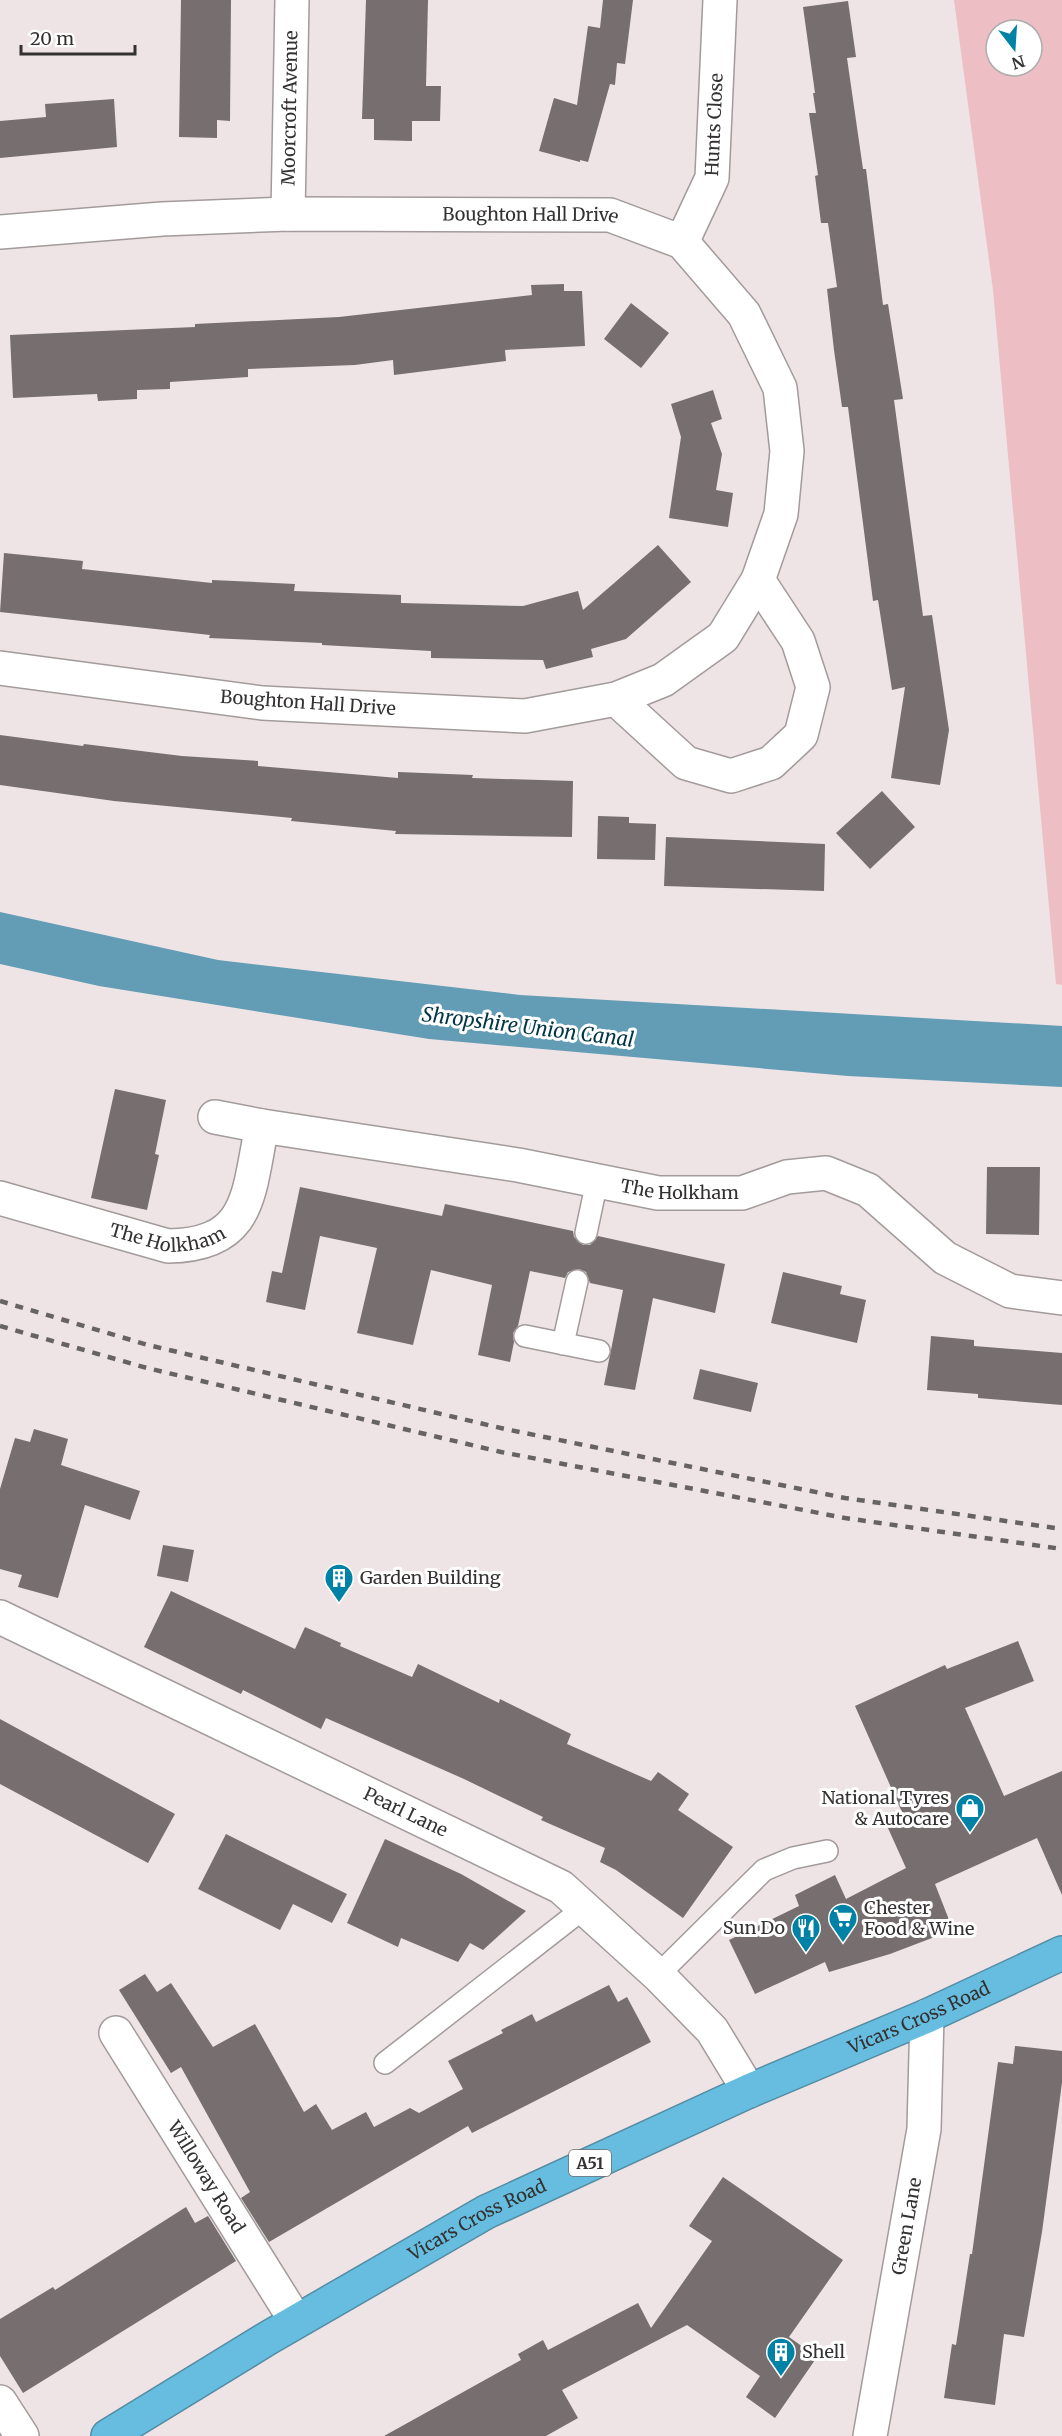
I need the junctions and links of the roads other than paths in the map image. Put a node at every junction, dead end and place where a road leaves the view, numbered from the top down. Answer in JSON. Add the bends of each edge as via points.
{"nodes":[{"id":1,"x":292,"y":0,"type":"edge"},
{"id":2,"x":720,"y":0,"type":"edge"},
{"id":3,"x":288,"y":214,"type":"junction"},
{"id":4,"x":0,"y":232,"type":"edge"},
{"id":5,"x":682,"y":242,"type":"junction"},
{"id":6,"x":758,"y":580,"type":"junction"},
{"id":7,"x":0,"y":668,"type":"edge"},
{"id":8,"x":616,"y":699,"type":"junction"},
{"id":9,"x":215,"y":1117,"type":"dead end"},
{"id":10,"x":262,"y":1126,"type":"junction"},
{"id":11,"x":597,"y":1180,"type":"junction"},
{"id":12,"x":0,"y":1198,"type":"edge"},
{"id":13,"x":586,"y":1233,"type":"dead end"},
{"id":14,"x":577,"y":1281,"type":"dead end"},
{"id":15,"x":1062,"y":1298,"type":"edge"},
{"id":16,"x":525,"y":1336,"type":"dead end"},
{"id":17,"x":563,"y":1344,"type":"junction"},
{"id":18,"x":598,"y":1351,"type":"dead end"},
{"id":19,"x":0,"y":1617,"type":"edge"},
{"id":20,"x":826,"y":1851,"type":"dead end"},
{"id":21,"x":584,"y":1908,"type":"junction"},
{"id":22,"x":1062,"y":1953,"type":"edge"},
{"id":23,"x":658,"y":1975,"type":"junction"},
{"id":24,"x":927,"y":2016,"type":"junction"},
{"id":25,"x":116,"y":2033,"type":"dead end"},
{"id":26,"x":385,"y":2063,"type":"dead end"},
{"id":27,"x":749,"y":2091,"type":"junction"},
{"id":28,"x":296,"y":2321,"type":"junction"},
{"id":29,"x":0,"y":2402,"type":"edge"},
{"id":30,"x":22,"y":2436,"type":"edge"},
{"id":31,"x":108,"y":2436,"type":"edge"},
{"id":32,"x":870,"y":2436,"type":"edge"}],
"edges":[{"from":1,"to":3,"type":"street","name":"Moorcroft Avenue"},
{"from":2,"to":5,"type":"street","name":"Hunts Close","via":[[712,178]]},
{"from":3,"to":4,"type":"street","name":"Boughton Hall Drive"},
{"from":3,"to":5,"type":"street","name":"Boughton Hall Drive","via":[[610,215]]},
{"from":5,"to":6,"type":"street","name":"Boughton Hall Drive","via":[[744,314],[780,388],[787,451],[781,513]]},
{"from":6,"to":8,"type":"street","name":"Boughton Hall Drive","via":[[723,637],[663,680]]},
{"from":6,"to":8,"type":"street","via":[[798,641],[813,687],[801,735],[771,762],[731,776],[686,763]]},
{"from":7,"to":8,"type":"street","name":"Boughton Hall Drive","via":[[262,703],[525,716]]},
{"from":9,"to":10,"type":"street","name":"The Holkham"},
{"from":10,"to":11,"type":"street","name":"The Holkham"},
{"from":10,"to":12,"type":"street","name":"The Holkham","via":[[246,1201],[232,1227],[194,1245],[168,1246]]},
{"from":11,"to":13,"type":"lane"},
{"from":11,"to":15,"type":"street","name":"The Holkham","via":[[658,1193],[742,1193],[787,1177],[826,1173],[867,1190],[945,1258],[1010,1291]]},
{"from":14,"to":17,"type":"lane"},
{"from":16,"to":17,"type":"lane"},
{"from":17,"to":18,"type":"lane"},
{"from":19,"to":21,"type":"street","name":"Pearl Lane","via":[[561,1887]]},
{"from":20,"to":23,"type":"lane","via":[[764,1870]]},
{"from":21,"to":23,"type":"street","name":"Pearl Lane"},
{"from":21,"to":26,"type":"lane"},
{"from":22,"to":24,"type":"highway","name":"Vicars Cross Road","number":"A51"},
{"from":23,"to":27,"type":"street","name":"Pearl Lane","via":[[712,2030]]},
{"from":24,"to":27,"type":"highway","name":"Vicars Cross Road","number":"A51"},
{"from":24,"to":32,"type":"street","name":"Green Lane","via":[[924,2129]]},
{"from":25,"to":28,"type":"street","name":"Willoway Road"},
{"from":27,"to":28,"type":"highway","name":"Vicars Cross Road","number":"A51","via":[[486,2212]]},
{"from":28,"to":31,"type":"highway","name":"Vicars Cross Road","number":"A51"},
{"from":29,"to":30,"type":"street"}]}
